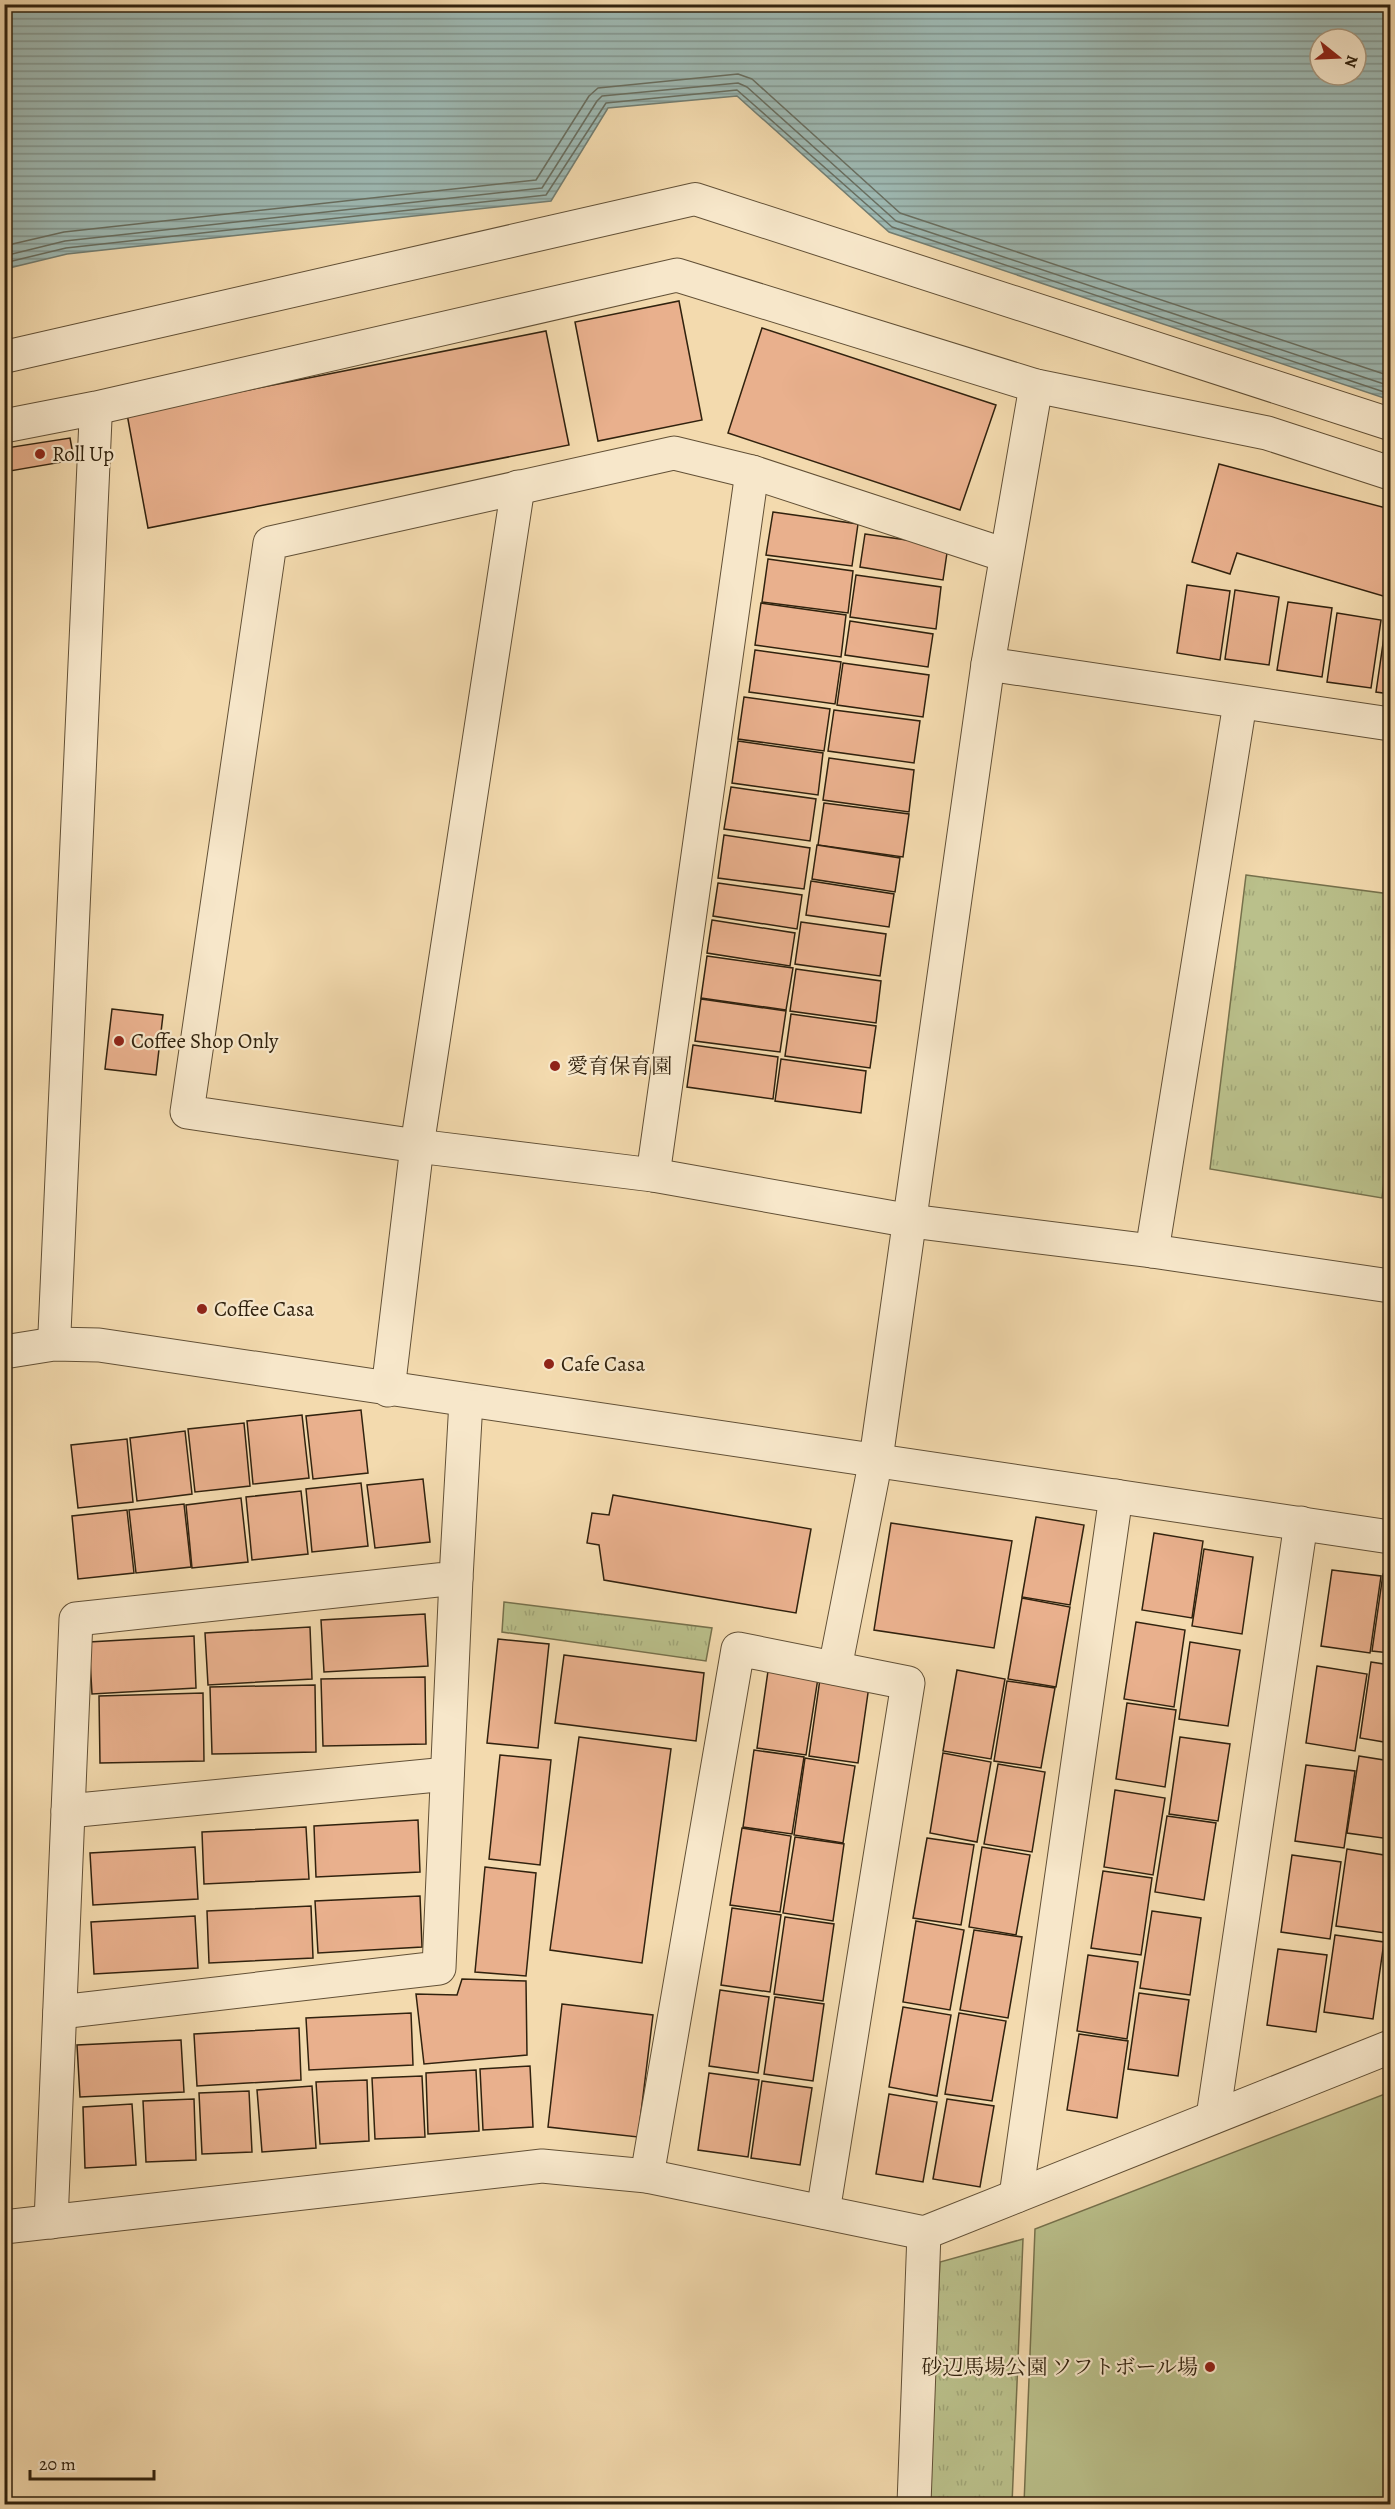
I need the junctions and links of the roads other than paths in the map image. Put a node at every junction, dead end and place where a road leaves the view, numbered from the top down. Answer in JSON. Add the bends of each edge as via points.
{"nodes":[{"id":1,"x":4,"y":357,"type":"edge"},
{"id":2,"x":1036,"y":386,"type":"junction"},
{"id":3,"x":96,"y":408,"type":"junction"},
{"id":4,"x":1390,"y":424,"type":"edge"},
{"id":5,"x":4,"y":426,"type":"edge"},
{"id":6,"x":752,"y":472,"type":"junction"},
{"id":7,"x":1390,"y":473,"type":"edge"},
{"id":8,"x":518,"y":487,"type":"junction"},
{"id":9,"x":1005,"y":555,"type":"junction"},
{"id":10,"x":988,"y":664,"type":"junction"},
{"id":11,"x":1240,"y":703,"type":"junction"},
{"id":12,"x":1390,"y":724,"type":"edge"},
{"id":13,"x":417,"y":1146,"type":"junction"},
{"id":14,"x":653,"y":1175,"type":"junction"},
{"id":15,"x":911,"y":1221,"type":"junction"},
{"id":16,"x":1152,"y":1251,"type":"junction"},
{"id":17,"x":1390,"y":1279,"type":"edge"},
{"id":18,"x":54,"y":1344,"type":"junction"},
{"id":19,"x":4,"y":1352,"type":"edge"},
{"id":20,"x":388,"y":1390,"type":"junction"},
{"id":21,"x":466,"y":1401,"type":"junction"},
{"id":22,"x":876,"y":1459,"type":"junction"},
{"id":23,"x":1116,"y":1496,"type":"junction"},
{"id":24,"x":1301,"y":1523,"type":"junction"},
{"id":25,"x":1390,"y":1537,"type":"edge"},
{"id":26,"x":456,"y":1578,"type":"junction"},
{"id":27,"x":835,"y":1668,"type":"junction"},
{"id":28,"x":447,"y":1774,"type":"junction"},
{"id":29,"x":68,"y":1811,"type":"junction"},
{"id":30,"x":60,"y":2012,"type":"junction"},
{"id":31,"x":1390,"y":2047,"type":"edge"},
{"id":32,"x":1213,"y":2117,"type":"junction"},
{"id":33,"x":647,"y":2176,"type":"junction"},
{"id":34,"x":1016,"y":2196,"type":"junction"},
{"id":35,"x":823,"y":2212,"type":"junction"},
{"id":36,"x":51,"y":2222,"type":"junction"},
{"id":37,"x":4,"y":2227,"type":"edge"},
{"id":38,"x":924,"y":2233,"type":"junction"},
{"id":39,"x":914,"y":2505,"type":"edge"}],
"edges":[{"from":1,"to":4,"type":"street","via":[[695,199]]},
{"from":2,"to":3,"type":"street","via":[[677,275]]},
{"from":2,"to":7,"type":"street","via":[[1267,433]]},
{"from":2,"to":9,"type":"street"},
{"from":3,"to":5,"type":"street"},
{"from":3,"to":18,"type":"street"},
{"from":6,"to":8,"type":"street","via":[[674,453]]},
{"from":6,"to":9,"type":"street"},
{"from":6,"to":14,"type":"street"},
{"from":8,"to":13,"type":"street"},
{"from":8,"to":13,"type":"street","via":[[270,543],[187,1112]]},
{"from":9,"to":10,"type":"street"},
{"from":10,"to":11,"type":"street"},
{"from":10,"to":15,"type":"street"},
{"from":11,"to":12,"type":"street"},
{"from":11,"to":16,"type":"street"},
{"from":13,"to":14,"type":"street"},
{"from":13,"to":20,"type":"street"},
{"from":14,"to":15,"type":"street"},
{"from":15,"to":16,"type":"street"},
{"from":15,"to":22,"type":"street"},
{"from":16,"to":17,"type":"street"},
{"from":18,"to":19,"type":"street"},
{"from":18,"to":20,"type":"street","via":[[99,1345]]},
{"from":20,"to":21,"type":"street"},
{"from":21,"to":22,"type":"street"},
{"from":21,"to":26,"type":"street"},
{"from":22,"to":23,"type":"street"},
{"from":22,"to":27,"type":"street"},
{"from":23,"to":24,"type":"street"},
{"from":23,"to":34,"type":"street"},
{"from":24,"to":25,"type":"street"},
{"from":24,"to":32,"type":"street"},
{"from":26,"to":28,"type":"street"},
{"from":26,"to":29,"type":"street","via":[[76,1619]]},
{"from":27,"to":33,"type":"street","via":[[738,1649]]},
{"from":27,"to":35,"type":"street","via":[[908,1683]]},
{"from":28,"to":29,"type":"street"},
{"from":28,"to":30,"type":"street","via":[[439,1968]]},
{"from":29,"to":30,"type":"street"},
{"from":30,"to":36,"type":"street"},
{"from":31,"to":32,"type":"street"},
{"from":32,"to":34,"type":"street"},
{"from":33,"to":35,"type":"street"},
{"from":33,"to":36,"type":"street","via":[[542,2166]]},
{"from":34,"to":38,"type":"street"},
{"from":35,"to":38,"type":"street"},
{"from":36,"to":37,"type":"street"},
{"from":38,"to":39,"type":"street"}]}
